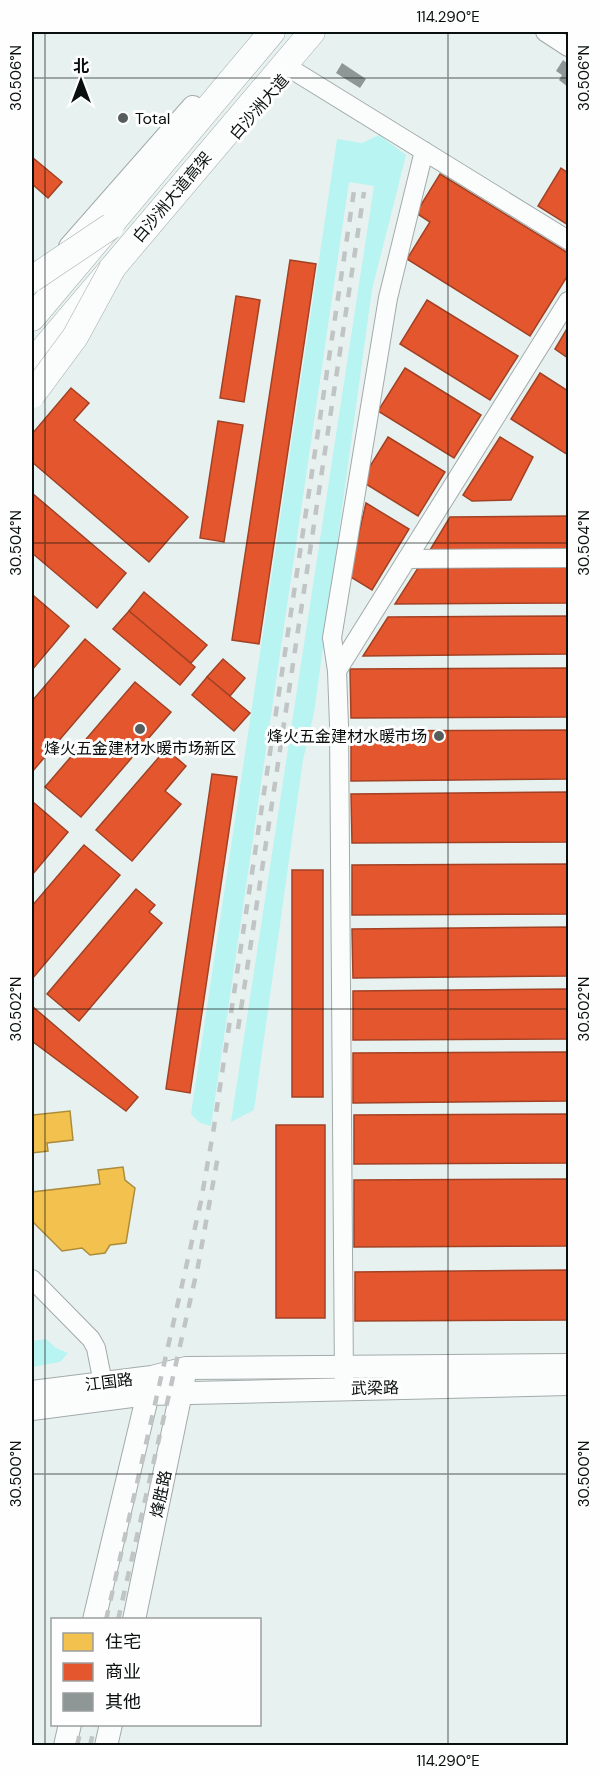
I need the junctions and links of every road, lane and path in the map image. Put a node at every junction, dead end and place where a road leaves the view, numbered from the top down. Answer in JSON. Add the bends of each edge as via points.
{"nodes":[{"id":1,"x":260,"y":32,"type":"edge"},
{"id":2,"x":272,"y":32,"type":"edge"},
{"id":3,"x":312,"y":32,"type":"edge"},
{"id":4,"x":321,"y":32,"type":"edge"},
{"id":5,"x":545,"y":32,"type":"edge"},
{"id":6,"x":568,"y":47,"type":"edge"},
{"id":7,"x":291,"y":69,"type":"junction"},
{"id":8,"x":424,"y":151,"type":"junction"},
{"id":9,"x":111,"y":226,"type":"junction"},
{"id":10,"x":568,"y":240,"type":"edge"},
{"id":11,"x":112,"y":269,"type":"junction"},
{"id":12,"x":32,"y":279,"type":"edge"},
{"id":13,"x":32,"y":291,"type":"edge"},
{"id":14,"x":568,"y":301,"type":"edge"},
{"id":15,"x":32,"y":318,"type":"edge"},
{"id":16,"x":32,"y":363,"type":"edge"},
{"id":17,"x":32,"y":372,"type":"edge"},
{"id":18,"x":32,"y":395,"type":"edge"},
{"id":19,"x":568,"y":558,"type":"edge"},
{"id":20,"x":407,"y":559,"type":"junction"},
{"id":21,"x":337,"y":671,"type":"junction"},
{"id":22,"x":32,"y":1279,"type":"edge"},
{"id":23,"x":568,"y":1365,"type":"edge"},
{"id":24,"x":186,"y":1368,"type":"junction"},
{"id":25,"x":344,"y":1377,"type":"junction"},
{"id":26,"x":103,"y":1383,"type":"junction"},
{"id":27,"x":568,"y":1384,"type":"edge"},
{"id":28,"x":150,"y":1385,"type":"junction"},
{"id":29,"x":32,"y":1392,"type":"edge"},
{"id":30,"x":182,"y":1393,"type":"junction"},
{"id":31,"x":32,"y":1409,"type":"edge"},
{"id":32,"x":94,"y":1618,"type":"edge"},
{"id":33,"x":134,"y":1618,"type":"edge"},
{"id":34,"x":69,"y":1726,"type":"edge"},
{"id":35,"x":111,"y":1726,"type":"edge"},
{"id":36,"x":64,"y":1746,"type":"edge"},
{"id":37,"x":106,"y":1746,"type":"edge"}],
"edges":[{"from":1,"to":13,"type":"main road"},
{"from":2,"to":9,"type":"highway","name":"白沙洲大道高架"},
{"from":3,"to":11,"type":"highway","name":"白沙洲大道高架"},
{"from":4,"to":7,"type":"main road","name":"白沙洲大道"},
{"from":5,"to":6,"type":"street"},
{"from":7,"to":8,"type":"street"},
{"from":7,"to":17,"type":"main road","name":"白沙洲大道"},
{"from":8,"to":10,"type":"street"},
{"from":8,"to":21,"type":"street","via":[[380,340],[332,638]]},
{"from":9,"to":12,"type":"highway","bridge":true},
{"from":9,"to":15,"type":"highway","name":"白沙洲大道高架","bridge":true},
{"from":11,"to":16,"type":"highway","name":"白沙洲大道高架","bridge":true},
{"from":11,"to":18,"type":"highway","bridge":true,"via":[[80,330]]},
{"from":14,"to":20,"type":"street"},
{"from":19,"to":20,"type":"street"},
{"from":20,"to":21,"type":"street"},
{"from":21,"to":25,"type":"street"},
{"from":22,"to":26,"type":"street","via":[[91,1339]]},
{"from":23,"to":25,"type":"main road","name":"武梁路"},
{"from":24,"to":25,"type":"main road","name":"武梁路"},
{"from":24,"to":28,"type":"main road","name":"江国路"},
{"from":24,"to":30,"type":"main road","name":"烽胜路"},
{"from":25,"to":27,"type":"main road","name":"武梁路"},
{"from":25,"to":30,"type":"main road","name":"武梁路"},
{"from":26,"to":28,"type":"main road","name":"江国路"},
{"from":26,"to":29,"type":"main road","name":"江国路"},
{"from":28,"to":30,"type":"main road","name":"江国路"},
{"from":28,"to":31,"type":"main road","name":"江国路"},
{"from":28,"to":32,"type":"main road"},
{"from":30,"to":33,"type":"main road","name":"烽胜路"},
{"from":34,"to":36,"type":"main road"},
{"from":35,"to":37,"type":"main road"}]}
